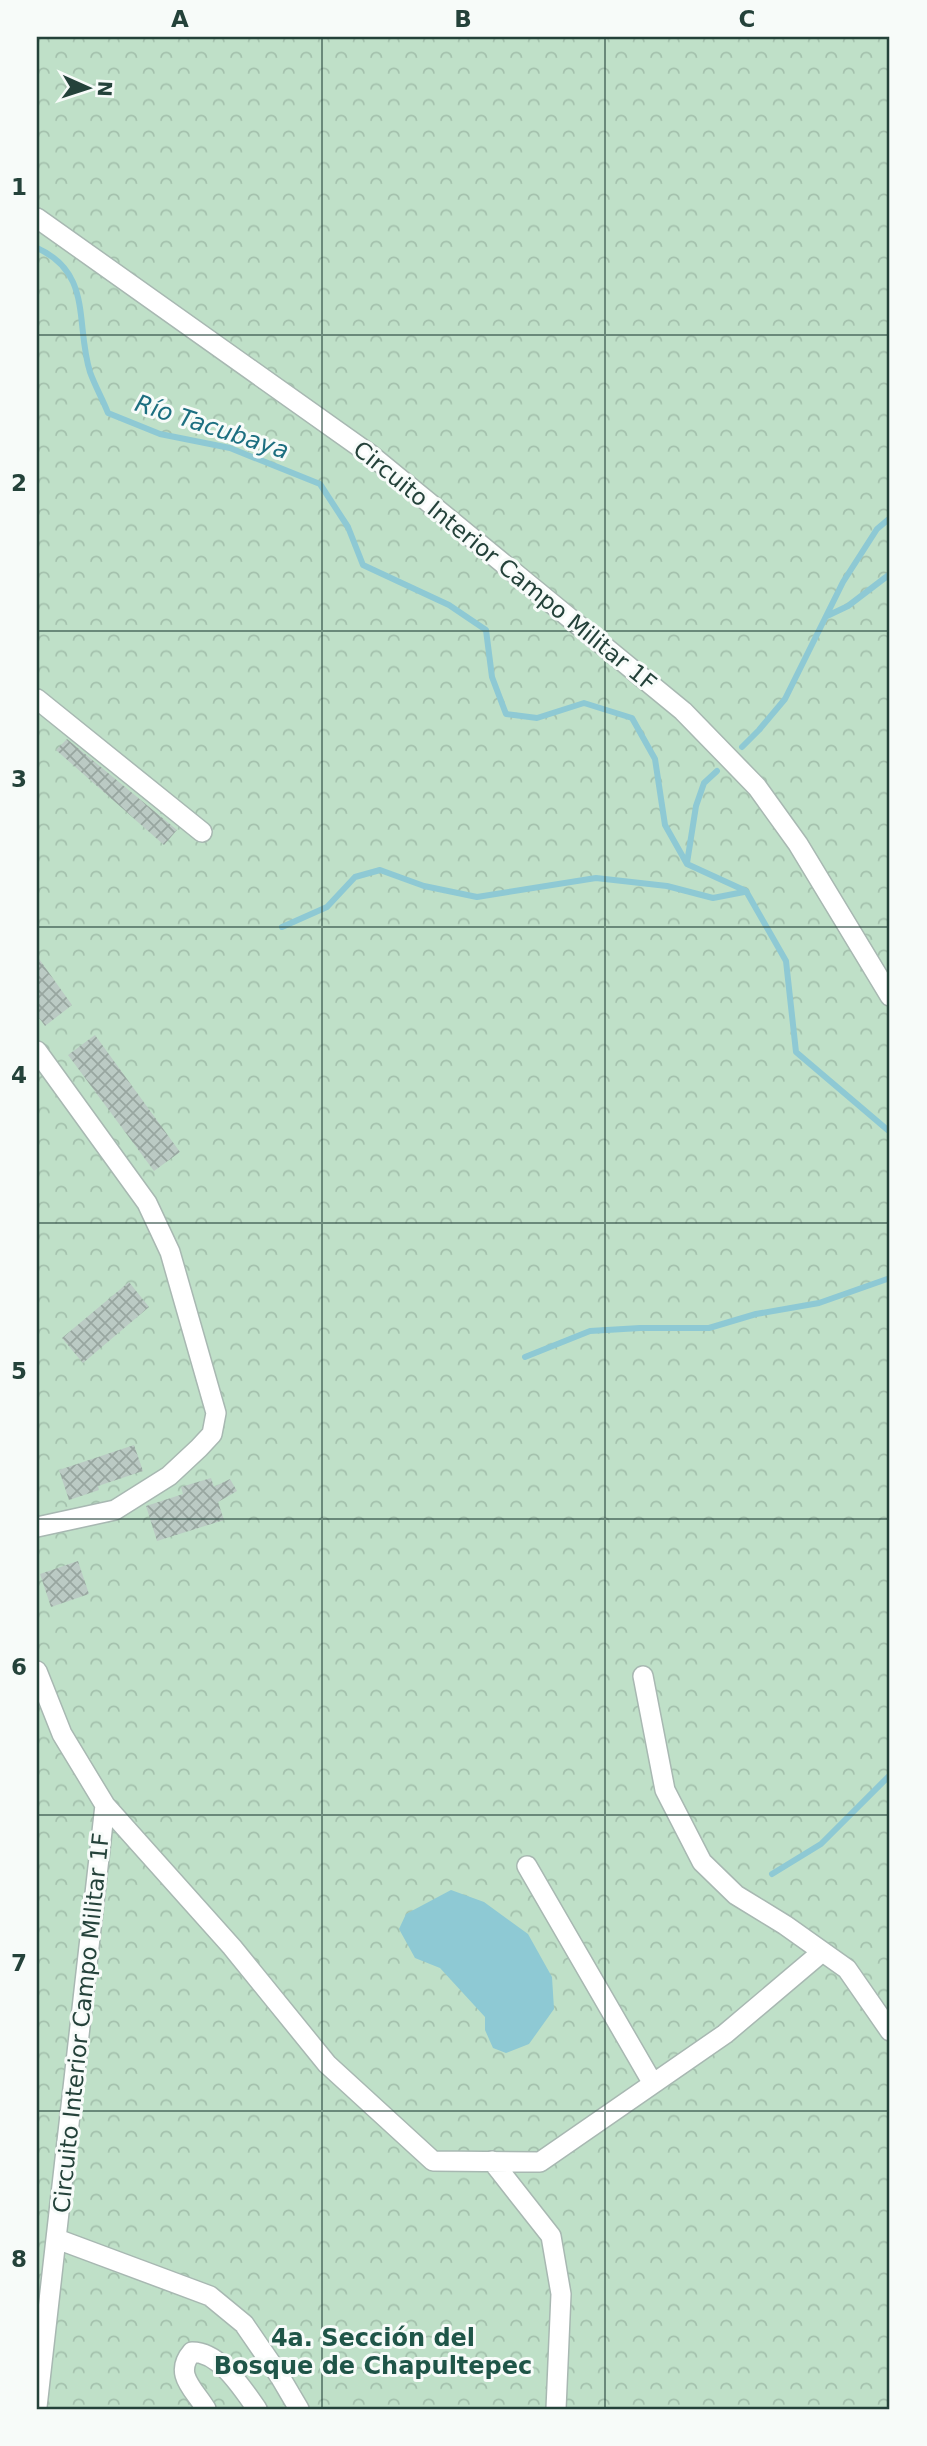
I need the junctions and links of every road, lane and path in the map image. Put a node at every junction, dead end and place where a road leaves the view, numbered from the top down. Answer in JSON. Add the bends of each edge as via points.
{"nodes":[{"id":1,"x":37,"y":218,"type":"edge"},
{"id":2,"x":37,"y":699,"type":"edge"},
{"id":3,"x":202,"y":832,"type":"dead end"},
{"id":4,"x":890,"y":996,"type":"edge"},
{"id":5,"x":37,"y":1051,"type":"edge"},
{"id":6,"x":37,"y":1527,"type":"edge"},
{"id":7,"x":37,"y":1671,"type":"edge"},
{"id":8,"x":643,"y":1676,"type":"dead end"},
{"id":9,"x":105,"y":1805,"type":"junction"},
{"id":10,"x":527,"y":1866,"type":"dead end"},
{"id":11,"x":822,"y":1952,"type":"junction"},
{"id":12,"x":890,"y":2031,"type":"edge"},
{"id":13,"x":652,"y":2082,"type":"junction"},
{"id":14,"x":492,"y":2161,"type":"junction"},
{"id":15,"x":57,"y":2239,"type":"junction"},
{"id":16,"x":37,"y":2407,"type":"edge"},
{"id":17,"x":206,"y":2409,"type":"edge"},
{"id":18,"x":257,"y":2409,"type":"edge"},
{"id":19,"x":299,"y":2409,"type":"edge"},
{"id":20,"x":556,"y":2409,"type":"edge"}],
"edges":[{"from":1,"to":4,"type":"street","name":"Circuito Interior Campo Militar 1F","via":[[371,455],[683,711],[757,787],[798,844]]},
{"from":2,"to":3,"type":"street"},
{"from":5,"to":6,"type":"street","via":[[147,1203],[170,1252],[216,1413],[212,1434],[169,1476],[115,1510]]},
{"from":7,"to":9,"type":"street","name":"Circuito Interior Campo Militar 1F","via":[[62,1734]]},
{"from":8,"to":11,"type":"street","via":[[664,1790],[702,1863],[736,1895]]},
{"from":9,"to":14,"type":"street","name":"Circuito Interior Campo Militar 1F","via":[[232,1947],[327,2064],[433,2161]]},
{"from":9,"to":15,"type":"street","name":"Circuito Interior Campo Militar 1F"},
{"from":10,"to":13,"type":"street"},
{"from":11,"to":12,"type":"street","via":[[847,1969]]},
{"from":11,"to":13,"type":"street","name":"Circuito Interior Campo Militar 1F","via":[[724,2034]]},
{"from":13,"to":14,"type":"street","name":"Circuito Interior Campo Militar 1F","via":[[540,2162]]},
{"from":14,"to":20,"type":"street","via":[[551,2236],[561,2294]]},
{"from":15,"to":16,"type":"street","name":"Circuito Interior Campo Militar 1F"},
{"from":15,"to":19,"type":"street","via":[[210,2295],[244,2324]]},
{"from":17,"to":18,"type":"street","via":[[186,2380],[185,2360],[192,2352],[203,2352],[224,2368]]}]}
